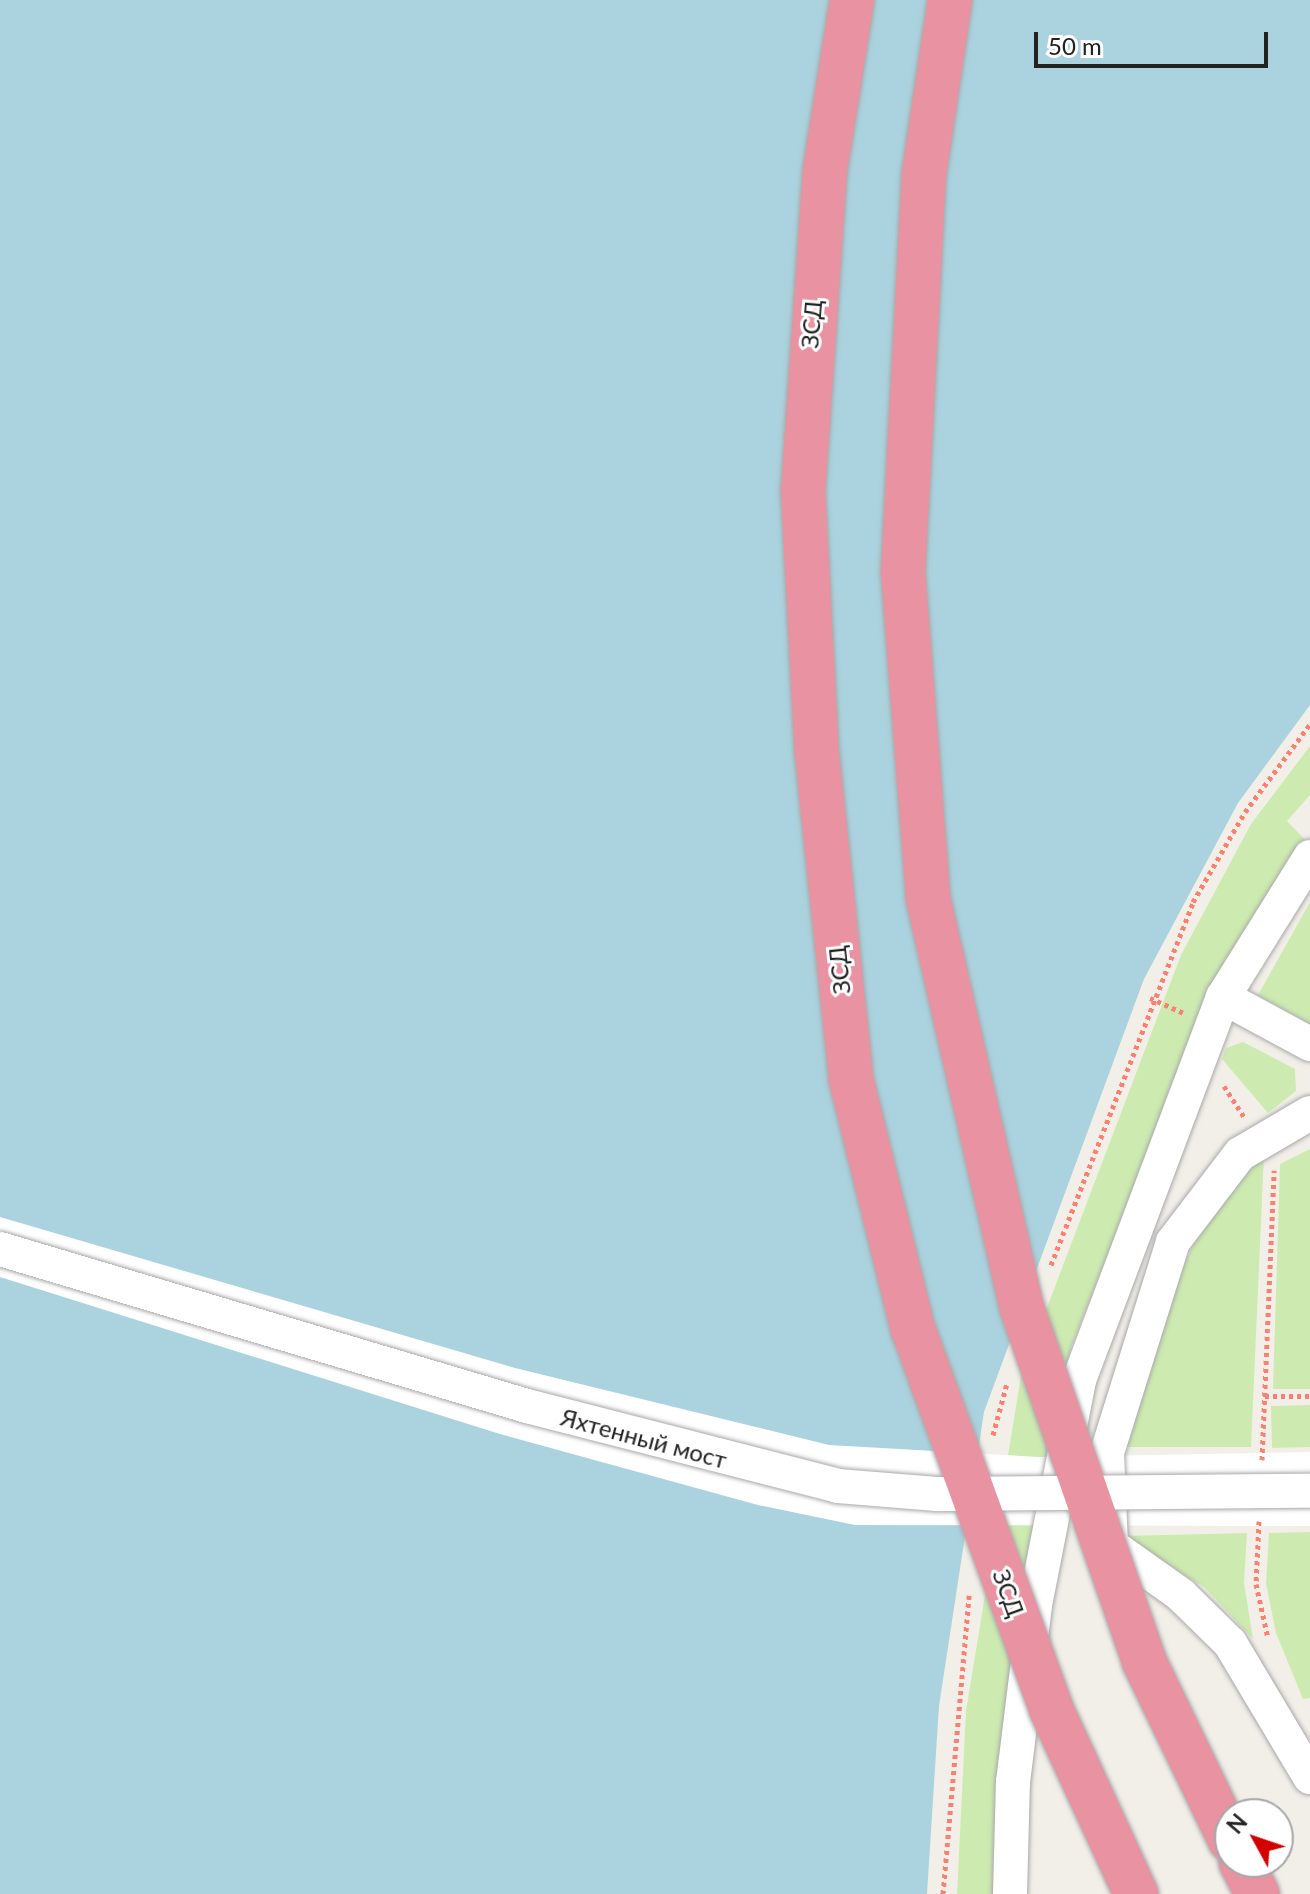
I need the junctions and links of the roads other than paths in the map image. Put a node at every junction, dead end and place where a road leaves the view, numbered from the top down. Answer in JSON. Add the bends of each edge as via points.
{"nodes":[{"id":1,"x":852,"y":0,"type":"edge"},
{"id":2,"x":950,"y":0,"type":"edge"},
{"id":3,"x":1310,"y":857,"type":"edge"},
{"id":4,"x":1223,"y":997,"type":"junction"},
{"id":5,"x":1310,"y":1044,"type":"edge"},
{"id":6,"x":1310,"y":1113,"type":"edge"},
{"id":7,"x":0,"y":1249,"type":"edge"},
{"id":8,"x":1310,"y":1491,"type":"edge"},
{"id":9,"x":1310,"y":1777,"type":"edge"},
{"id":10,"x":1214,"y":1807,"type":"edge"},
{"id":11,"x":1010,"y":1894,"type":"edge"},
{"id":12,"x":1136,"y":1894,"type":"edge"}],
"edges":[{"from":1,"to":12,"type":"highway","name":"ЗСД","bridge":true,"via":[[825,170],[803,490],[819,769],[851,1079],[913,1329],[1051,1709]]},
{"from":2,"to":10,"type":"highway","bridge":true,"via":[[924,173],[903,571],[928,898],[1022,1308],[1144,1661]]},
{"from":3,"to":4,"type":"street"},
{"from":4,"to":5,"type":"street"},
{"from":4,"to":11,"type":"street","via":[[1079,1380],[1035,1605],[1013,1782]]},
{"from":6,"to":9,"type":"street","via":[[1240,1154],[1173,1242],[1107,1453],[1111,1545],[1181,1595],[1230,1643]]},
{"from":7,"to":8,"type":"street","name":"Яхтенный мост","bridge":true,"via":[[527,1406],[838,1486],[937,1494]]}]}
